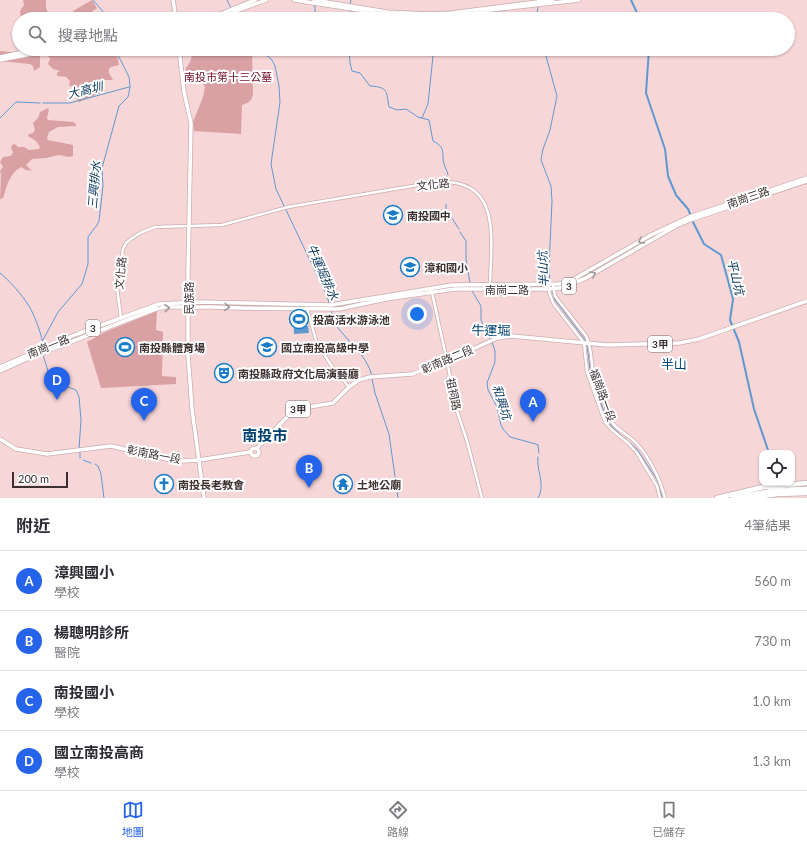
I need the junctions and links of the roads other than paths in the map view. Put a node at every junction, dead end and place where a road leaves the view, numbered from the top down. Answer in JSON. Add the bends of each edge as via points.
{"nodes":[{"id":1,"x":173,"y":0,"type":"edge"},
{"id":2,"x":255,"y":0,"type":"edge"},
{"id":3,"x":266,"y":0,"type":"edge"},
{"id":4,"x":294,"y":0,"type":"edge"},
{"id":5,"x":553,"y":0,"type":"edge"},
{"id":6,"x":579,"y":0,"type":"edge"},
{"id":7,"x":315,"y":1,"type":"edge"},
{"id":8,"x":175,"y":12,"type":"edge"},
{"id":9,"x":229,"y":12,"type":"edge"},
{"id":10,"x":232,"y":12,"type":"edge"},
{"id":11,"x":374,"y":12,"type":"edge"},
{"id":12,"x":459,"y":12,"type":"edge"},
{"id":13,"x":465,"y":12,"type":"edge"},
{"id":14,"x":12,"y":54,"type":"edge"},
{"id":15,"x":21,"y":56,"type":"edge"},
{"id":16,"x":180,"y":56,"type":"edge"},
{"id":17,"x":0,"y":57,"type":"edge"},
{"id":18,"x":0,"y":60,"type":"edge"},
{"id":19,"x":807,"y":178,"type":"edge"},
{"id":20,"x":807,"y":181,"type":"edge"},
{"id":21,"x":705,"y":214,"type":"junction"},
{"id":22,"x":689,"y":219,"type":"joint"},
{"id":23,"x":190,"y":226,"type":"junction"},
{"id":24,"x":490,"y":287,"type":"junction"},
{"id":25,"x":548,"y":287,"type":"junction"},
{"id":26,"x":554,"y":287,"type":"junction"},
{"id":27,"x":431,"y":290,"type":"junction"},
{"id":28,"x":807,"y":301,"type":"edge"},
{"id":29,"x":188,"y":302,"type":"junction"},
{"id":30,"x":306,"y":306,"type":"junction"},
{"id":31,"x":188,"y":307,"type":"junction"},
{"id":32,"x":332,"y":307,"type":"junction"},
{"id":33,"x":121,"y":317,"type":"junction"},
{"id":34,"x":122,"y":322,"type":"junction"},
{"id":35,"x":587,"y":343,"type":"junction"},
{"id":36,"x":447,"y":361,"type":"junction"},
{"id":37,"x":0,"y":367,"type":"edge"},
{"id":38,"x":0,"y":371,"type":"edge"},
{"id":39,"x":349,"y":387,"type":"junction"},
{"id":40,"x":0,"y":439,"type":"edge"},
{"id":41,"x":257,"y":448,"type":"junction"},
{"id":42,"x":250,"y":452,"type":"junction"},
{"id":43,"x":226,"y":456,"type":"joint"},
{"id":44,"x":199,"y":460,"type":"junction"},
{"id":45,"x":807,"y":483,"type":"edge"},
{"id":46,"x":807,"y":489,"type":"edge"},
{"id":47,"x":807,"y":493,"type":"edge"},
{"id":48,"x":204,"y":498,"type":"edge"},
{"id":49,"x":482,"y":498,"type":"edge"},
{"id":50,"x":660,"y":498,"type":"edge"},
{"id":51,"x":665,"y":498,"type":"edge"},
{"id":52,"x":717,"y":498,"type":"edge"},
{"id":53,"x":733,"y":498,"type":"edge"},
{"id":54,"x":750,"y":498,"type":"edge"}],
"edges":[{"from":1,"to":8,"type":"main road"},
{"from":2,"to":9,"type":"main road"},
{"from":3,"to":10,"type":"main road"},
{"from":4,"to":7,"type":"main road"},
{"from":5,"to":12,"type":"main road"},
{"from":6,"to":13,"type":"main road"},
{"from":7,"to":11,"type":"main road"},
{"from":14,"to":17,"type":"main road"},
{"from":15,"to":18,"type":"main road"},
{"from":16,"to":23,"type":"main road","name":"民族路","via":[[192,130]]},
{"from":19,"to":21,"type":"main road","name":"南崗三路","number":"3"},
{"from":20,"to":21,"type":"main road","name":"南崗三路","number":"3"},
{"from":21,"to":22,"type":"main road","name":"南崗三路","number":"3"},
{"from":22,"to":26,"type":"main road","name":"南崗二路","number":"3","via":[[651,235],[574,279]]},
{"from":23,"to":24,"type":"street","name":"文化路","via":[[222,225],[288,207],[436,182],[465,184],[482,198],[488,208],[491,239]]},
{"from":23,"to":29,"type":"main road","name":"民族路"},
{"from":23,"to":33,"type":"street","name":"文化路","via":[[155,227],[138,234],[126,243],[117,288]]},
{"from":24,"to":25,"type":"main road","name":"南崗二路","number":"3"},
{"from":24,"to":27,"type":"main road","name":"南崗二路","number":"3","via":[[452,285]]},
{"from":25,"to":26,"type":"main road","name":"南崗二路","number":"3"},
{"from":25,"to":35,"type":"street","name":"福崗路一段","via":[[553,303]]},
{"from":26,"to":35,"type":"street","name":"福崗路一段","via":[[555,296],[586,336]]},
{"from":27,"to":32,"type":"main road","name":"南崗二路","number":"3","via":[[345,308]]},
{"from":27,"to":36,"type":"street","name":"祖祠路"},
{"from":28,"to":35,"type":"main road","name":"彰南路二段","number":"3甲","via":[[699,339],[679,343]]},
{"from":29,"to":30,"type":"main road","number":"3"},
{"from":29,"to":31,"type":"main road","name":"民族路"},
{"from":29,"to":33,"type":"main road","name":"南崗一路","number":"3","via":[[159,304]]},
{"from":31,"to":30,"type":"main road","number":"3","one_way":true},
{"from":30,"to":32,"type":"main road","number":"3","via":[[327,309]]},
{"from":30,"to":32,"type":"main road","number":"3","via":[[325,304]]},
{"from":30,"to":39,"type":"street","via":[[317,344]]},
{"from":34,"to":31,"type":"main road","name":"南崗一路","number":"3","one_way":true,"via":[[156,309]]},
{"from":31,"to":44,"type":"main road","name":"民族路","via":[[190,386]]},
{"from":33,"to":34,"type":"street","name":"文化路"},
{"from":33,"to":37,"type":"main road","name":"南崗一路","number":"3"},
{"from":34,"to":38,"type":"main road","name":"南崗一路","number":"3"},
{"from":35,"to":36,"type":"main road","name":"彰南路二段","number":"3甲","via":[[501,336]]},
{"from":35,"to":50,"type":"street","name":"福崗路一段","via":[[588,372],[605,422],[637,453],[657,486]]},
{"from":35,"to":51,"type":"street","name":"福崗路一段","via":[[595,378],[611,421],[637,444],[645,455],[656,473]]},
{"from":36,"to":39,"type":"main road","name":"彰南路二段","number":"3甲","via":[[412,374],[359,380]]},
{"from":36,"to":49,"type":"street","name":"祖祠路","via":[[456,408]]},
{"from":39,"to":41,"type":"main road","name":"彰南路二段","number":"3甲","via":[[333,403],[293,411]]},
{"from":40,"to":44,"type":"main road","name":"彰南路一段","number":"3甲","via":[[16,449],[42,454],[115,447],[171,460]]},
{"from":41,"to":42,"type":"main road","name":"彰南路二段","number":"3甲"},
{"from":41,"to":42,"type":"main road","name":"彰南路二段","number":"3甲","via":[[258,456],[253,456]]},
{"from":42,"to":43,"type":"main road","name":"彰南路二段","number":"3甲"},
{"from":43,"to":44,"type":"main road","name":"彰南路一段","number":"3甲"},
{"from":44,"to":48,"type":"main road","name":"民族路"},
{"from":45,"to":52,"type":"highway","via":[[763,487]]},
{"from":46,"to":53,"type":"highway","via":[[777,490]]},
{"from":47,"to":54,"type":"highway"}]}
